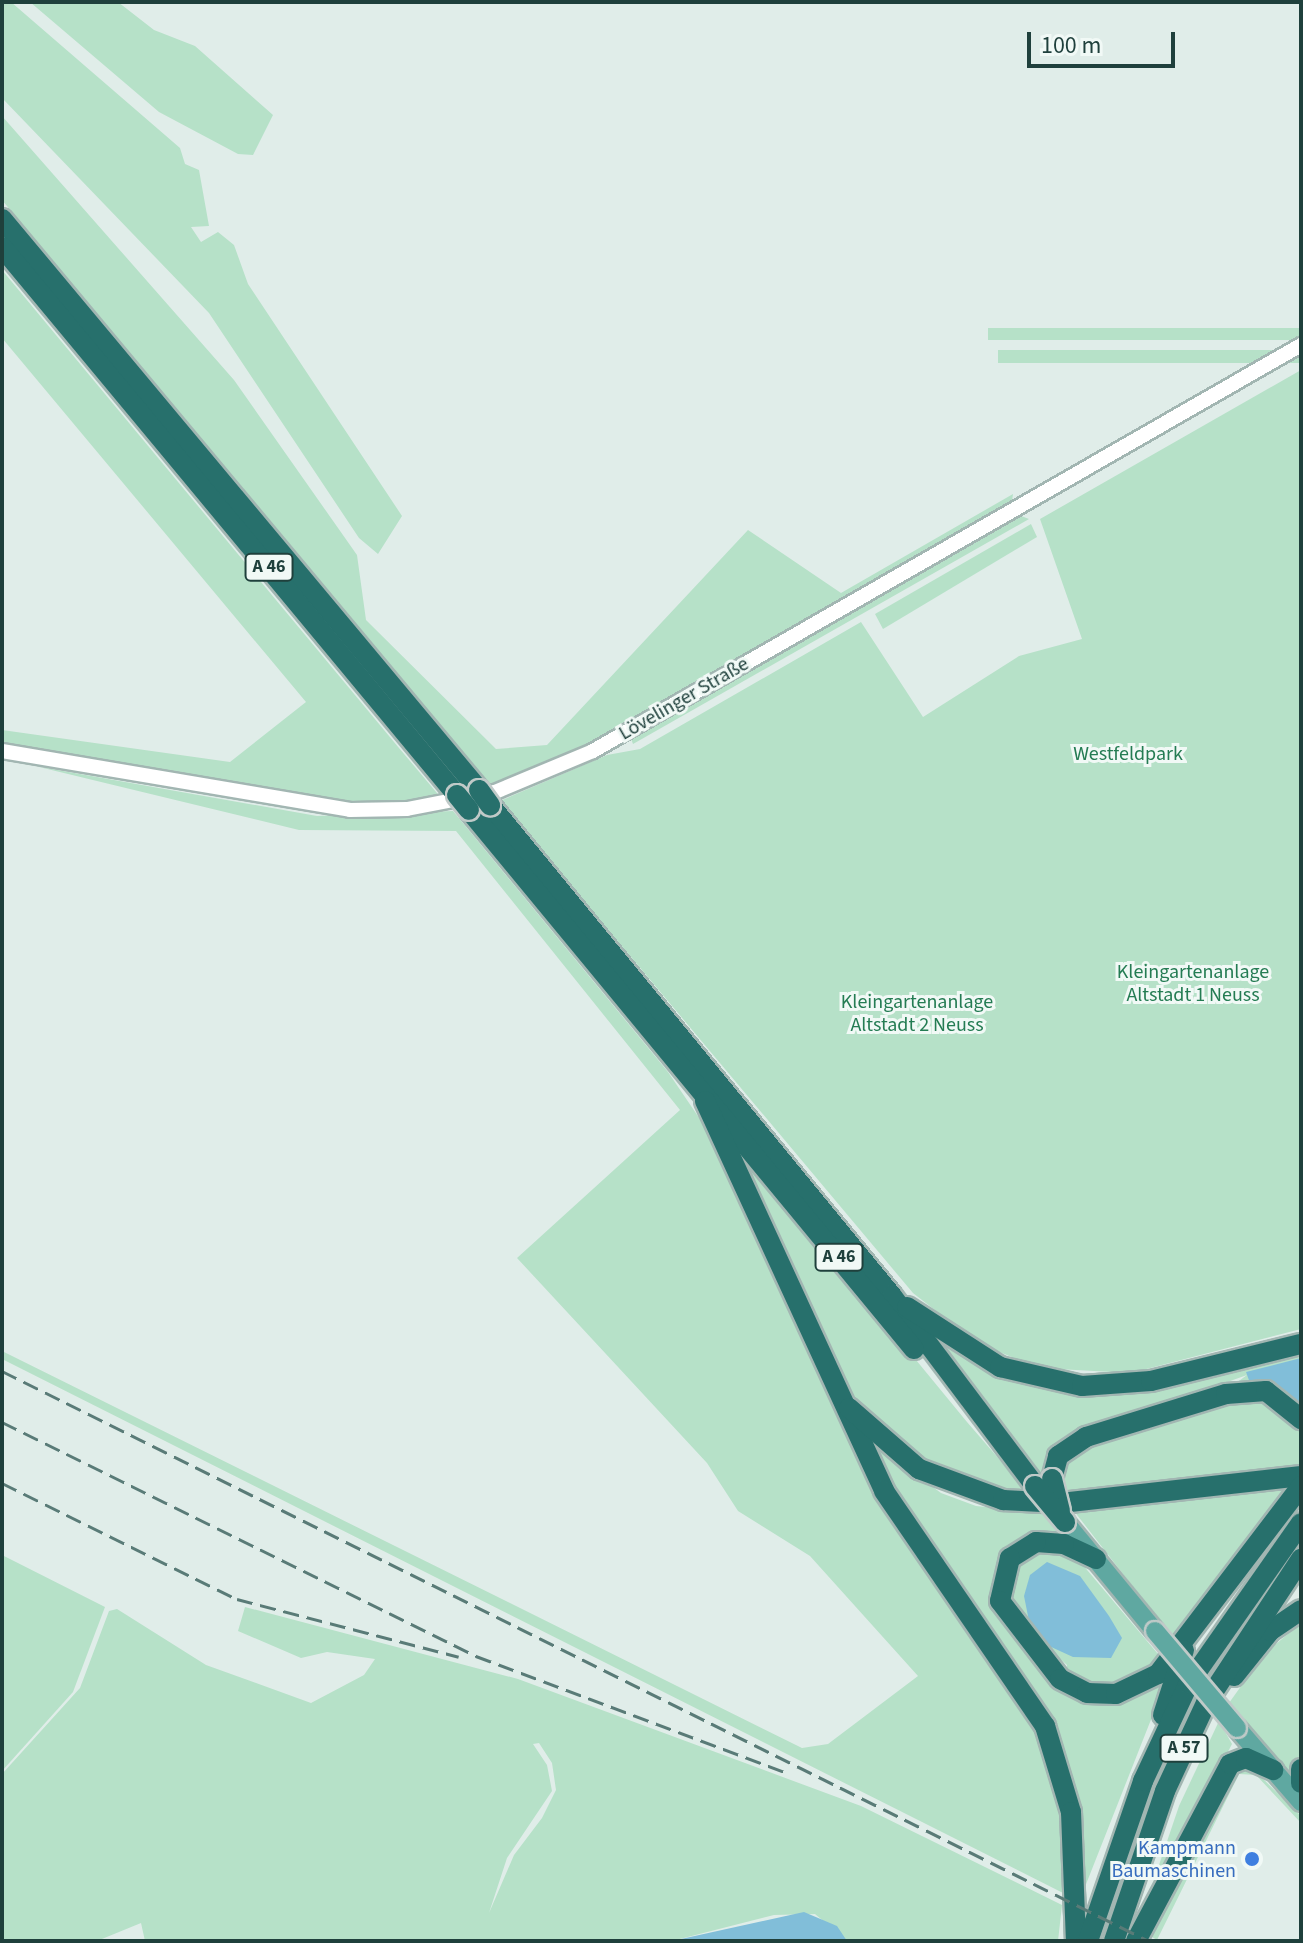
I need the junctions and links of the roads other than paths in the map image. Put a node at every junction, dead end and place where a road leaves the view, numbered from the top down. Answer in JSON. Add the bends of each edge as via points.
{"nodes":[{"id":1,"x":2,"y":219,"type":"edge"},
{"id":2,"x":2,"y":247,"type":"edge"},
{"id":3,"x":1301,"y":345,"type":"edge"},
{"id":4,"x":2,"y":751,"type":"edge"},
{"id":5,"x":705,"y":1101,"type":"junction"},
{"id":6,"x":892,"y":1296,"type":"junction"},
{"id":7,"x":1301,"y":1337,"type":"edge"},
{"id":8,"x":1301,"y":1344,"type":"edge"},
{"id":9,"x":1277,"y":1347,"type":"junction"},
{"id":10,"x":844,"y":1402,"type":"junction"},
{"id":11,"x":974,"y":1411,"type":"junction"},
{"id":12,"x":1301,"y":1419,"type":"edge"},
{"id":13,"x":1043,"y":1482,"type":"junction"},
{"id":14,"x":1300,"y":1483,"type":"edge"},
{"id":15,"x":1065,"y":1522,"type":"joint"},
{"id":16,"x":1301,"y":1523,"type":"edge"},
{"id":17,"x":1096,"y":1559,"type":"junction"},
{"id":18,"x":1301,"y":1559,"type":"edge"},
{"id":19,"x":1301,"y":1610,"type":"edge"},
{"id":20,"x":1193,"y":1628,"type":"junction"},
{"id":21,"x":1155,"y":1753,"type":"junction"},
{"id":22,"x":1301,"y":1769,"type":"edge"},
{"id":23,"x":1273,"y":1770,"type":"junction"},
{"id":24,"x":1301,"y":1783,"type":"edge"},
{"id":25,"x":1301,"y":1802,"type":"edge"},
{"id":26,"x":1074,"y":1880,"type":"junction"},
{"id":27,"x":1065,"y":1941,"type":"edge"},
{"id":28,"x":1076,"y":1941,"type":"edge"},
{"id":29,"x":1088,"y":1941,"type":"edge"},
{"id":30,"x":1114,"y":1941,"type":"edge"},
{"id":31,"x":1123,"y":1941,"type":"edge"},
{"id":32,"x":1136,"y":1941,"type":"edge"}],
"edges":[{"from":1,"to":6,"type":"highway","number":"A 46"},
{"from":2,"to":5,"type":"highway","number":"A 46"},
{"from":3,"to":4,"type":"street","name":"Lövelinger Straße","via":[[593,751],[495,792],[436,805],[350,810]]},
{"from":5,"to":10,"type":"highway"},
{"from":5,"to":11,"type":"highway","number":"A 46","via":[[953,1397]]},
{"from":6,"to":9,"type":"highway","number":"A 46","via":[[977,1356],[1055,1382],[1151,1381]]},
{"from":6,"to":11,"type":"highway"},
{"from":7,"to":9,"type":"highway"},
{"from":8,"to":9,"type":"highway","number":"A 46"},
{"from":10,"to":14,"type":"highway","via":[[919,1469],[1003,1500],[1061,1503],[1266,1480]]},
{"from":10,"to":26,"type":"highway","via":[[908,1531],[1010,1665],[1045,1726],[1071,1812]]},
{"from":11,"to":13,"type":"highway","number":"A 46"},
{"from":12,"to":13,"type":"highway","via":[[1266,1391],[1226,1394],[1086,1437],[1058,1456]]},
{"from":13,"to":15,"type":"highway","bridge":true},
{"from":14,"to":20,"type":"highway"},
{"from":15,"to":17,"type":"main road"},
{"from":16,"to":21,"type":"highway","number":"A 57","via":[[1219,1633]]},
{"from":17,"to":20,"type":"highway","via":[[1064,1544],[1036,1542],[1003,1571],[1006,1617],[1060,1679],[1087,1693],[1130,1690],[1158,1674]]},
{"from":17,"to":23,"type":"main road","bridge":true},
{"from":18,"to":30,"type":"highway","number":"A 57","via":[[1206,1703],[1165,1791]]},
{"from":19,"to":31,"type":"highway","via":[[1252,1650],[1225,1688],[1163,1823]]},
{"from":20,"to":21,"type":"highway"},
{"from":21,"to":29,"type":"highway","number":"A 57"},
{"from":22,"to":24,"type":"highway"},
{"from":23,"to":25,"type":"main road"},
{"from":23,"to":32,"type":"highway","via":[[1246,1758],[1230,1764]]},
{"from":26,"to":27,"type":"highway"},
{"from":26,"to":28,"type":"highway"}]}
